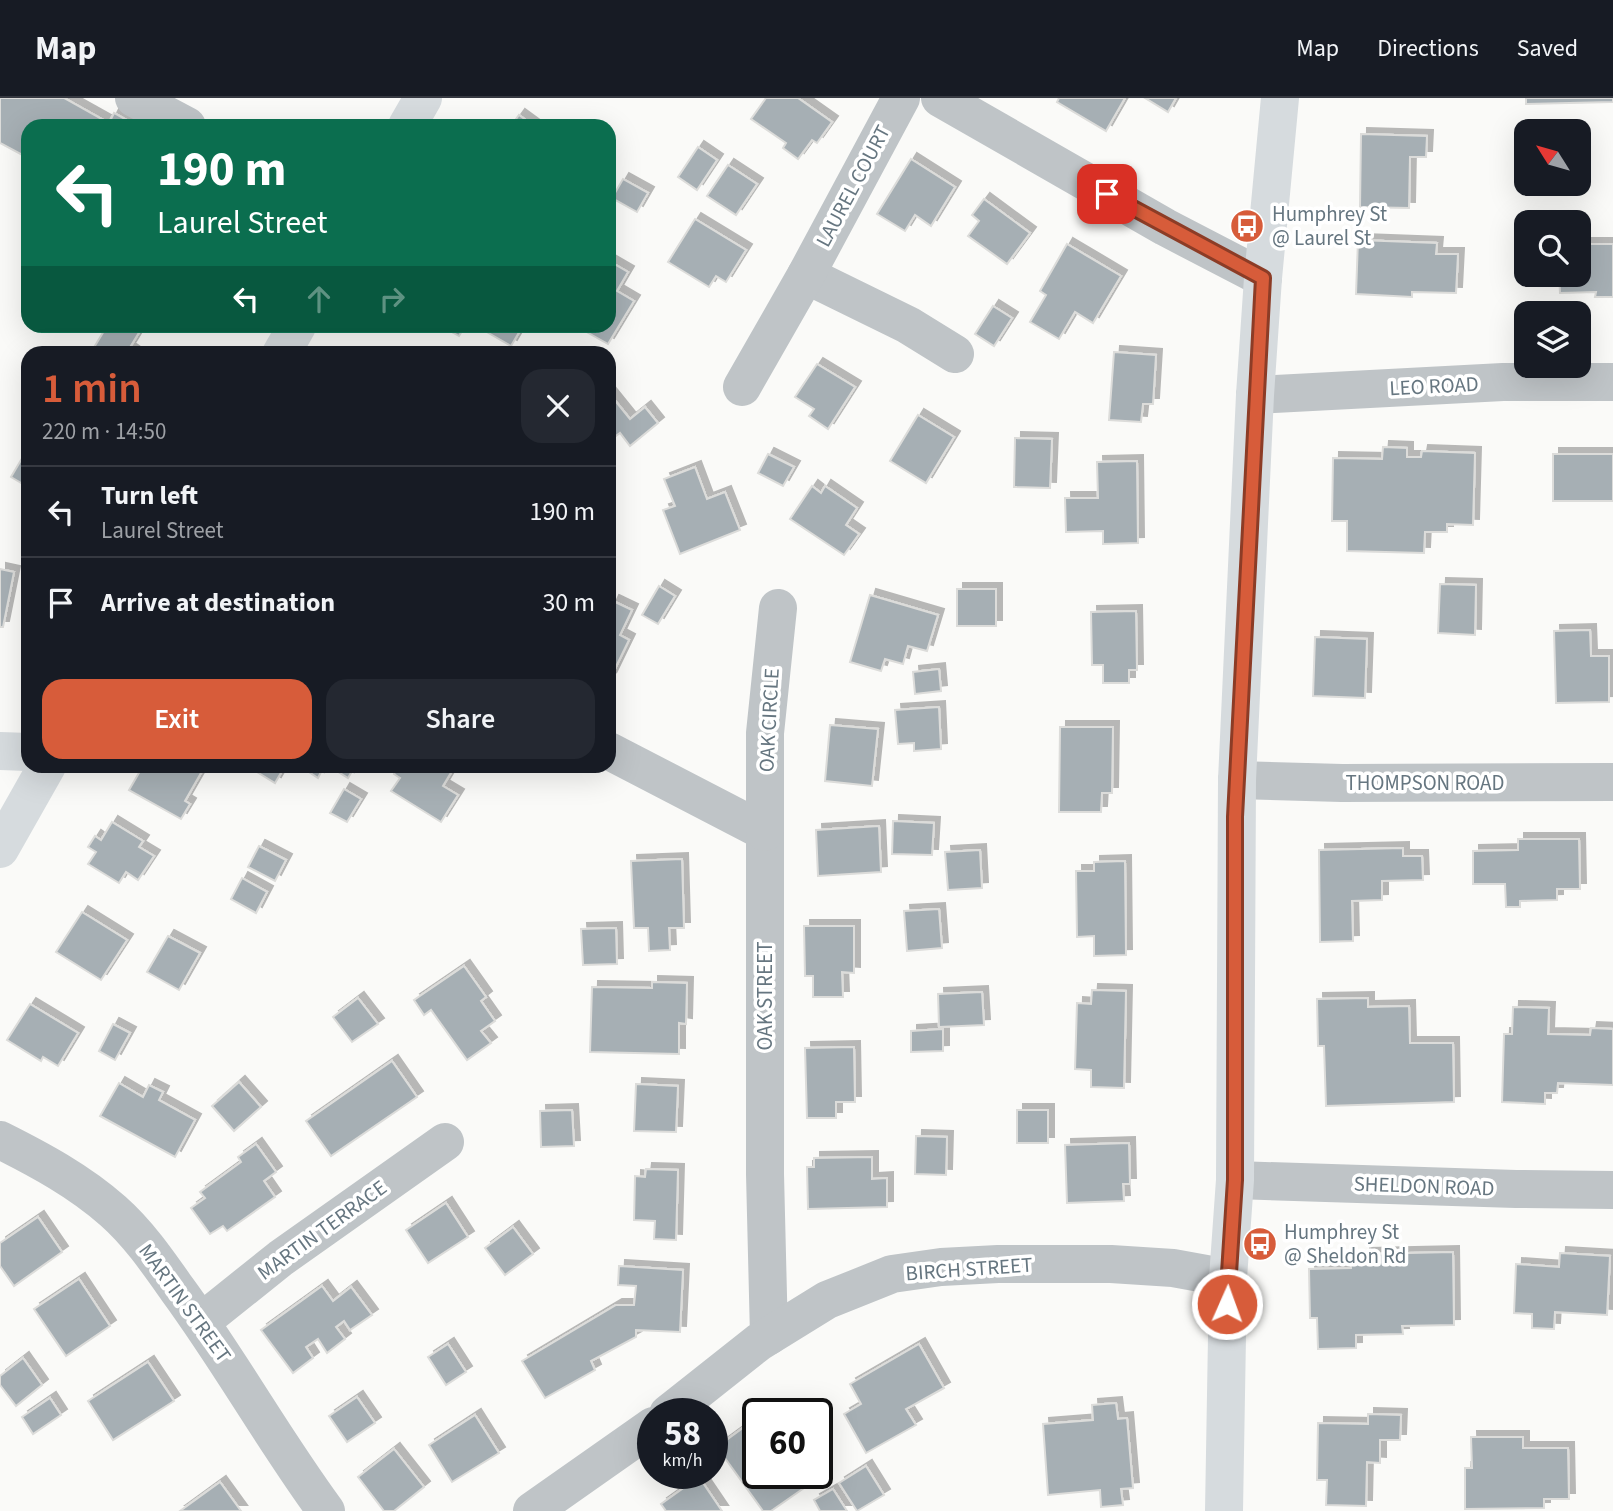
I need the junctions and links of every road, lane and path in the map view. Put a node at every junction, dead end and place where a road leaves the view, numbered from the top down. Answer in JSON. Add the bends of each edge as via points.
{"nodes":[{"id":1,"x":134,"y":98,"type":"edge"},
{"id":2,"x":423,"y":98,"type":"edge"},
{"id":3,"x":901,"y":98,"type":"edge"},
{"id":4,"x":940,"y":98,"type":"edge"},
{"id":5,"x":1280,"y":98,"type":"edge"},
{"id":6,"x":174,"y":119,"type":"edge"},
{"id":7,"x":411,"y":119,"type":"edge"},
{"id":8,"x":806,"y":275,"type":"junction"},
{"id":9,"x":1263,"y":278,"type":"junction"},
{"id":10,"x":955,"y":354,"type":"dead end"},
{"id":11,"x":1613,"y":382,"type":"edge"},
{"id":12,"x":742,"y":387,"type":"dead end"},
{"id":13,"x":1255,"y":395,"type":"junction"},
{"id":14,"x":778,"y":608,"type":"dead end"},
{"id":15,"x":0,"y":751,"type":"edge"},
{"id":16,"x":21,"y":752,"type":"edge"},
{"id":17,"x":616,"y":755,"type":"edge"},
{"id":18,"x":43,"y":773,"type":"edge"},
{"id":19,"x":1237,"y":780,"type":"junction"},
{"id":20,"x":1613,"y":782,"type":"edge"},
{"id":21,"x":765,"y":832,"type":"junction"},
{"id":22,"x":0,"y":849,"type":"edge"},
{"id":23,"x":0,"y":1140,"type":"edge"},
{"id":24,"x":446,"y":1142,"type":"dead end"},
{"id":25,"x":1235,"y":1180,"type":"junction"},
{"id":26,"x":1613,"y":1190,"type":"edge"},
{"id":27,"x":1228,"y":1278,"type":"junction"},
{"id":28,"x":201,"y":1322,"type":"junction"},
{"id":29,"x":769,"y":1336,"type":"junction"},
{"id":30,"x":689,"y":1398,"type":"edge"},
{"id":31,"x":637,"y":1437,"type":"edge"},
{"id":32,"x":326,"y":1511,"type":"edge"},
{"id":33,"x":532,"y":1511,"type":"edge"},
{"id":34,"x":1224,"y":1511,"type":"edge"}],
"edges":[{"from":1,"to":6,"type":"street"},
{"from":2,"to":7,"type":"main road"},
{"from":3,"to":8,"type":"street","name":"LAUREL COURT"},
{"from":4,"to":9,"type":"street"},
{"from":5,"to":9,"type":"main road"},
{"from":8,"to":10,"type":"street","via":[[908,325]]},
{"from":8,"to":12,"type":"street","name":"LAUREL COURT"},
{"from":9,"to":13,"type":"main road"},
{"from":11,"to":13,"type":"street","name":"LEO ROAD","via":[[1503,382]]},
{"from":13,"to":19,"type":"main road"},
{"from":14,"to":21,"type":"street","name":"OAK CIRCLE","via":[[765,733]]},
{"from":15,"to":16,"type":"main road"},
{"from":17,"to":21,"type":"street"},
{"from":18,"to":22,"type":"main road"},
{"from":19,"to":20,"type":"street","name":"THOMPSON ROAD"},
{"from":19,"to":25,"type":"main road"},
{"from":21,"to":29,"type":"street","name":"OAK STREET"},
{"from":23,"to":28,"type":"street","name":"MARTIN STREET","via":[[82,1186],[115,1212],[150,1251]]},
{"from":24,"to":28,"type":"street","name":"MARTIN TERRACE","via":[[282,1258]]},
{"from":25,"to":26,"type":"street","name":"SHELDON ROAD"},
{"from":25,"to":27,"type":"main road"},
{"from":27,"to":29,"type":"street","name":"BIRCH STREET","via":[[1111,1264],[941,1267],[892,1274],[827,1300]]},
{"from":27,"to":34,"type":"main road"},
{"from":28,"to":32,"type":"street","name":"MARTIN STREET"},
{"from":29,"to":30,"type":"street","name":"BIRCH STREET"},
{"from":31,"to":33,"type":"street"}]}
